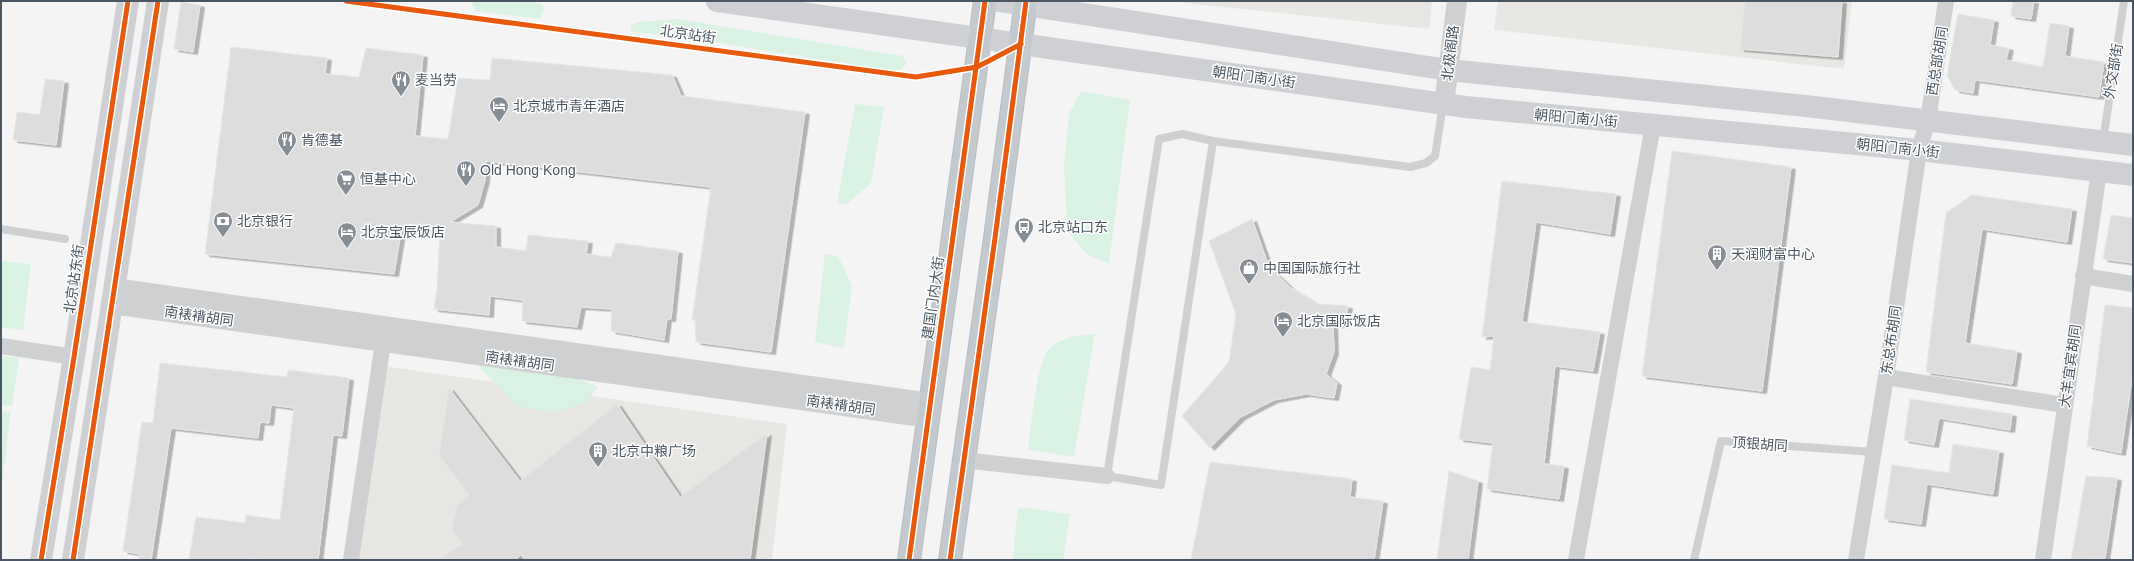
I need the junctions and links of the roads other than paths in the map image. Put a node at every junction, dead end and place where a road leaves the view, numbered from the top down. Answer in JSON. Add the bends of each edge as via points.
{"nodes":[{"id":1,"x":128,"y":1,"type":"edge"},
{"id":2,"x":158,"y":1,"type":"edge"},
{"id":3,"x":717,"y":1,"type":"edge"},
{"id":4,"x":985,"y":1,"type":"edge"},
{"id":5,"x":998,"y":1,"type":"edge"},
{"id":6,"x":1457,"y":1,"type":"edge"},
{"id":7,"x":1946,"y":1,"type":"edge"},
{"id":8,"x":2124,"y":1,"type":"edge"},
{"id":9,"x":1026,"y":3,"type":"edge"},
{"id":10,"x":980,"y":39,"type":"junction"},
{"id":11,"x":1021,"y":44,"type":"junction"},
{"id":12,"x":1448,"y":70,"type":"junction"},
{"id":13,"x":1444,"y":104,"type":"junction"},
{"id":14,"x":1928,"y":120,"type":"junction"},
{"id":15,"x":1653,"y":125,"type":"junction"},
{"id":16,"x":1213,"y":141,"type":"junction"},
{"id":17,"x":2103,"y":141,"type":"junction"},
{"id":18,"x":2133,"y":145,"type":"edge"},
{"id":19,"x":1919,"y":150,"type":"junction"},
{"id":20,"x":2099,"y":171,"type":"junction"},
{"id":21,"x":2133,"y":175,"type":"edge"},
{"id":22,"x":1,"y":229,"type":"edge"},
{"id":23,"x":65,"y":239,"type":"dead end"},
{"id":24,"x":2083,"y":276,"type":"junction"},
{"id":25,"x":2133,"y":284,"type":"edge"},
{"id":26,"x":113,"y":296,"type":"junction"},
{"id":27,"x":383,"y":342,"type":"junction"},
{"id":28,"x":1,"y":346,"type":"edge"},
{"id":29,"x":74,"y":357,"type":"junction"},
{"id":30,"x":1886,"y":377,"type":"junction"},
{"id":31,"x":2064,"y":405,"type":"junction"},
{"id":32,"x":930,"y":410,"type":"junction"},
{"id":33,"x":1873,"y":452,"type":"junction"},
{"id":34,"x":963,"y":460,"type":"junction"},
{"id":35,"x":1107,"y":476,"type":"junction"},
{"id":36,"x":41,"y":560,"type":"edge"},
{"id":37,"x":73,"y":560,"type":"edge"},
{"id":38,"x":351,"y":560,"type":"edge"},
{"id":39,"x":909,"y":560,"type":"edge"},
{"id":40,"x":950,"y":560,"type":"edge"},
{"id":41,"x":1576,"y":560,"type":"edge"},
{"id":42,"x":1694,"y":560,"type":"edge"},
{"id":43,"x":1856,"y":560,"type":"edge"},
{"id":44,"x":2043,"y":560,"type":"edge"}],
"edges":[{"from":1,"to":29,"type":"main road","name":"北京站东街"},
{"from":2,"to":26,"type":"main road"},
{"from":3,"to":10,"type":"main road"},
{"from":4,"to":10,"type":"highway","name":"建国门内大街"},
{"from":5,"to":9,"type":"main road"},
{"from":6,"to":12,"type":"street","name":"北极阁路"},
{"from":7,"to":14,"type":"street","name":"西总部胡同"},
{"from":8,"to":17,"type":"lane","name":"外交部街"},
{"from":9,"to":11,"type":"highway"},
{"from":9,"to":12,"type":"main road"},
{"from":10,"to":11,"type":"main road","name":"朝阳门南小街"},
{"from":10,"to":32,"type":"highway","name":"建国门内大街"},
{"from":11,"to":13,"type":"main road","name":"朝阳门南小街"},
{"from":11,"to":34,"type":"highway","via":[[996,238]]},
{"from":12,"to":13,"type":"street","name":"北极阁路"},
{"from":12,"to":14,"type":"main road"},
{"from":13,"to":15,"type":"main road","name":"朝阳门南小街"},
{"from":13,"to":16,"type":"lane","via":[[1435,156],[1426,163],[1410,167]]},
{"from":14,"to":17,"type":"main road"},
{"from":14,"to":19,"type":"street","name":"东总布胡同"},
{"from":15,"to":19,"type":"main road","name":"朝阳门南小街"},
{"from":15,"to":41,"type":"street"},
{"from":16,"to":35,"type":"lane","via":[[1182,134],[1159,139]]},
{"from":16,"to":35,"type":"lane","via":[[1161,485]]},
{"from":17,"to":18,"type":"main road"},
{"from":19,"to":20,"type":"main road","name":"朝阳门南小街"},
{"from":19,"to":30,"type":"street","name":"东总布胡同"},
{"from":20,"to":21,"type":"main road","name":"朝阳门南小街"},
{"from":20,"to":24,"type":"street","name":"大羊宜宾胡同"},
{"from":22,"to":23,"type":"lane"},
{"from":24,"to":25,"type":"street"},
{"from":24,"to":31,"type":"street","name":"大羊宜宾胡同"},
{"from":26,"to":27,"type":"street","name":"南裱褙胡同"},
{"from":26,"to":32,"type":"street","name":"南裱褙胡同","via":[[460,336]]},
{"from":26,"to":37,"type":"main road"},
{"from":27,"to":32,"type":"street","name":"南裱褙胡同"},
{"from":27,"to":38,"type":"street"},
{"from":28,"to":29,"type":"street"},
{"from":29,"to":36,"type":"main road","name":"北京站东街"},
{"from":30,"to":31,"type":"street"},
{"from":30,"to":33,"type":"street","name":"东总布胡同"},
{"from":31,"to":44,"type":"street","name":"大羊宜宾胡同"},
{"from":32,"to":39,"type":"highway","name":"建国门内大街"},
{"from":33,"to":42,"type":"lane","name":"顶银胡同","via":[[1721,441]]},
{"from":33,"to":43,"type":"street","name":"东总布胡同"},
{"from":34,"to":35,"type":"street"},
{"from":34,"to":40,"type":"highway"}]}
